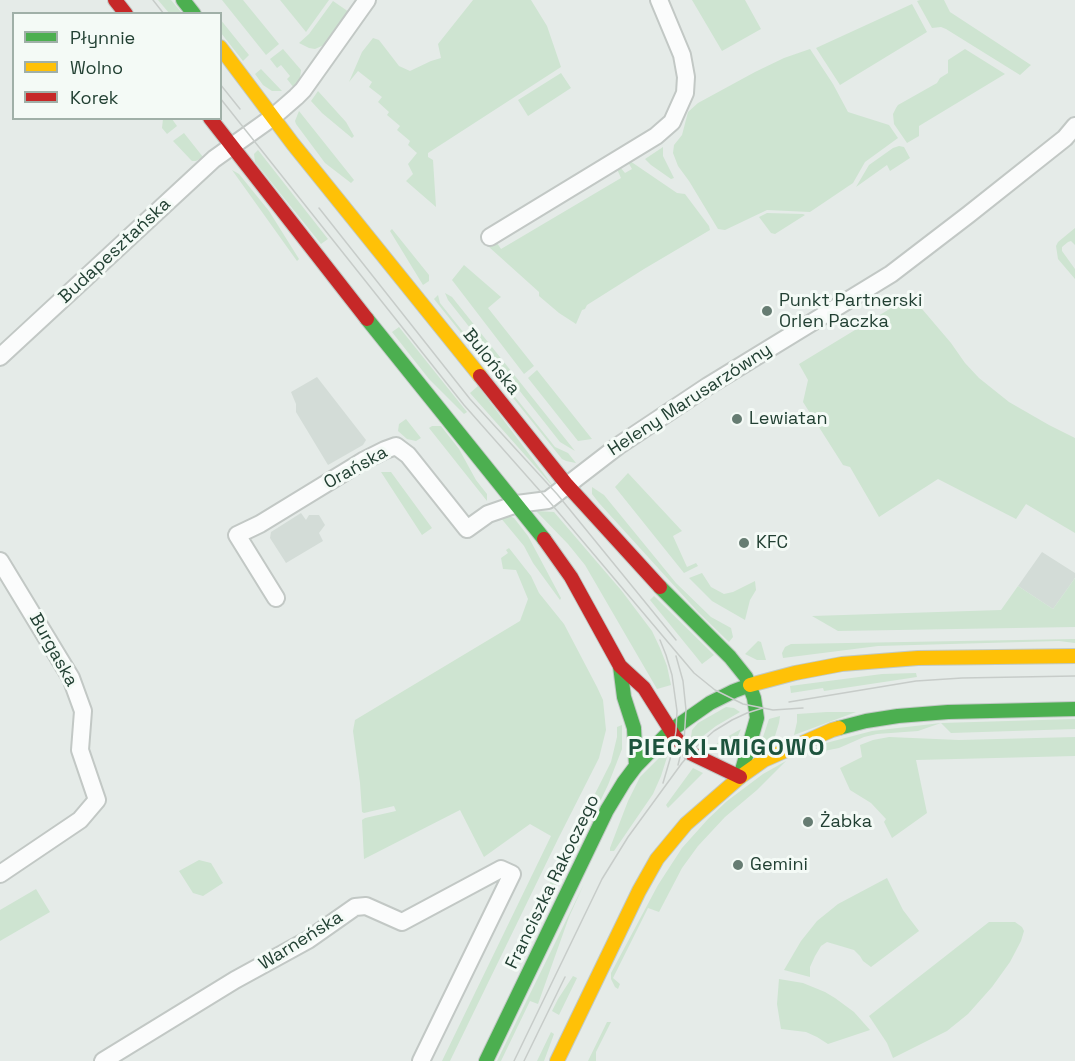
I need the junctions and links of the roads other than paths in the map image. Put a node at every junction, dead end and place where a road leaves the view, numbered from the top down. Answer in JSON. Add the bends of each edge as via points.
{"nodes":[{"id":1,"x":115,"y":0,"type":"edge"},
{"id":2,"x":183,"y":0,"type":"edge"},
{"id":3,"x":367,"y":0,"type":"edge"},
{"id":4,"x":659,"y":0,"type":"edge"},
{"id":5,"x":124,"y":12,"type":"edge"},
{"id":6,"x":192,"y":12,"type":"edge"},
{"id":7,"x":222,"y":50,"type":"edge"},
{"id":8,"x":273,"y":117,"type":"junction"},
{"id":9,"x":212,"y":120,"type":"edge"},
{"id":10,"x":1075,"y":126,"type":"edge"},
{"id":11,"x":231,"y":146,"type":"junction"},
{"id":12,"x":490,"y":237,"type":"dead end"},
{"id":13,"x":0,"y":357,"type":"edge"},
{"id":14,"x":567,"y":484,"type":"junction"},
{"id":15,"x":517,"y":504,"type":"junction"},
{"id":16,"x":0,"y":561,"type":"edge"},
{"id":17,"x":276,"y":598,"type":"dead end"},
{"id":18,"x":1075,"y":656,"type":"edge"},
{"id":19,"x":620,"y":666,"type":"junction"},
{"id":20,"x":750,"y":685,"type":"junction"},
{"id":21,"x":1075,"y":709,"type":"edge"},
{"id":22,"x":670,"y":731,"type":"junction"},
{"id":23,"x":636,"y":766,"type":"junction"},
{"id":24,"x":740,"y":777,"type":"junction"},
{"id":25,"x":0,"y":874,"type":"edge"},
{"id":26,"x":103,"y":1061,"type":"edge"},
{"id":27,"x":421,"y":1061,"type":"edge"},
{"id":28,"x":486,"y":1061,"type":"edge"},
{"id":29,"x":557,"y":1061,"type":"edge"}],
"edges":[{"from":1,"to":5,"type":"main road"},
{"from":2,"to":6,"type":"main road"},
{"from":3,"to":8,"type":"street","name":"Budapesztańska","via":[[303,90]]},
{"from":4,"to":12,"type":"street","via":[[682,55],[686,77],[685,93],[672,122],[656,136]]},
{"from":7,"to":8,"type":"main road","name":"Bulońska"},
{"from":8,"to":11,"type":"street","name":"Budapesztańska"},
{"from":8,"to":14,"type":"main road","name":"Bulońska"},
{"from":9,"to":11,"type":"main road"},
{"from":10,"to":14,"type":"street","name":"Heleny Marusarzówny","via":[[1065,138],[891,274],[708,386]]},
{"from":11,"to":13,"type":"street","name":"Budapesztańska"},
{"from":11,"to":15,"type":"main road"},
{"from":14,"to":15,"type":"street","name":"Heleny Marusarzówny","via":[[548,500]]},
{"from":14,"to":20,"type":"main road","name":"Bulońska","via":[[669,597],[730,657]]},
{"from":15,"to":17,"type":"street","name":"Orańska","via":[[488,513],[467,530],[408,455],[396,446],[385,450],[237,535]]},
{"from":15,"to":19,"type":"main road","via":[[571,576]]},
{"from":16,"to":25,"type":"street","name":"Burgaska","via":[[71,678],[83,711],[80,750],[97,800],[80,820]]},
{"from":18,"to":20,"type":"main road","name":"Franciszka Rakoczego","via":[[918,658],[842,664]]},
{"from":19,"to":22,"type":"main road","via":[[644,688]]},
{"from":19,"to":23,"type":"main road","via":[[633,728]]},
{"from":20,"to":22,"type":"main road","name":"Franciszka Rakoczego","via":[[711,703]]},
{"from":20,"to":24,"type":"main road","via":[[756,718]]},
{"from":21,"to":24,"type":"main road","via":[[948,712],[866,721],[832,730],[764,760]]},
{"from":22,"to":23,"type":"main road","name":"Franciszka Rakoczego"},
{"from":22,"to":24,"type":"main road","via":[[693,755]]},
{"from":23,"to":28,"type":"main road","name":"Franciszka Rakoczego","via":[[607,810]]},
{"from":24,"to":29,"type":"main road","via":[[686,824],[657,859]]},
{"from":26,"to":27,"type":"street","name":"Warneńska","via":[[308,940],[355,907],[366,906],[402,922],[501,869],[512,873]]}]}
